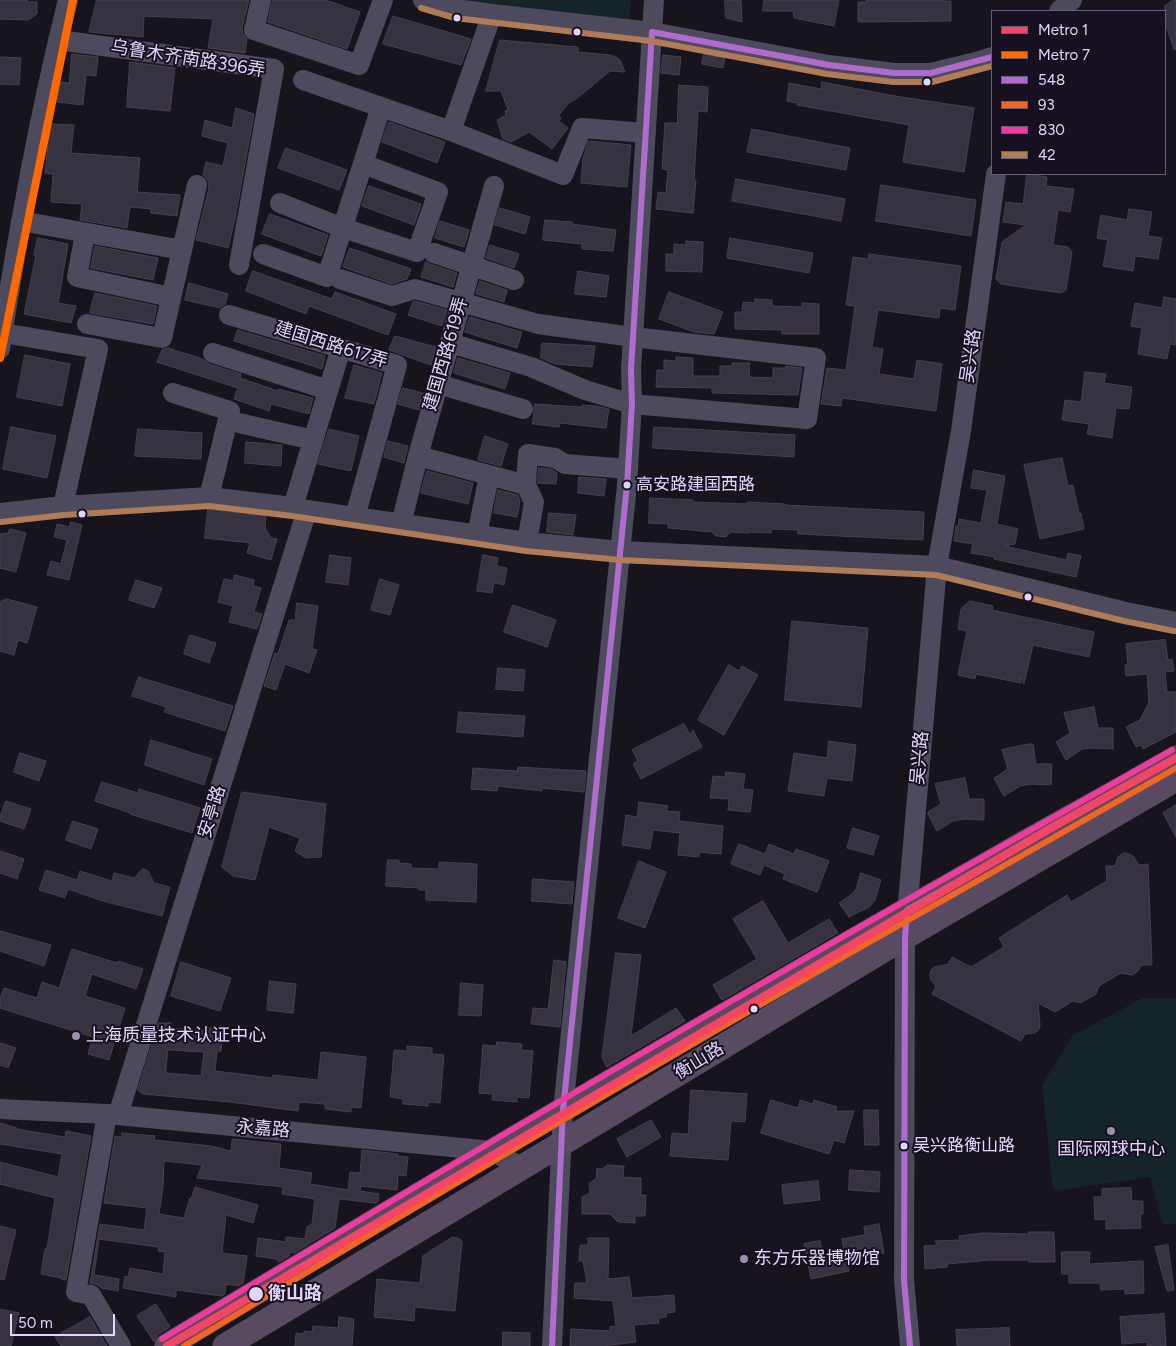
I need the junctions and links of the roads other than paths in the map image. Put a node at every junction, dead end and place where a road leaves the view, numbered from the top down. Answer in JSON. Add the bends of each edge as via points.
{"nodes":[{"id":1,"x":68,"y":0,"type":"edge"},
{"id":2,"x":261,"y":0,"type":"edge"},
{"id":3,"x":383,"y":0,"type":"edge"},
{"id":4,"x":423,"y":0,"type":"edge"},
{"id":5,"x":654,"y":0,"type":"edge"},
{"id":6,"x":1072,"y":0,"type":"edge"},
{"id":7,"x":1060,"y":10,"type":"edge"},
{"id":8,"x":492,"y":14,"type":"junction"},
{"id":9,"x":652,"y":32,"type":"junction"},
{"id":10,"x":58,"y":40,"type":"junction"},
{"id":11,"x":991,"y":57,"type":"edge"},
{"id":12,"x":303,"y":80,"type":"dead end"},
{"id":13,"x":381,"y":107,"type":"junction"},
{"id":14,"x":451,"y":131,"type":"junction"},
{"id":15,"x":646,"y":133,"type":"junction"},
{"id":16,"x":363,"y":164,"type":"junction"},
{"id":17,"x":996,"y":175,"type":"edge"},
{"id":18,"x":197,"y":185,"type":"dead end"},
{"id":19,"x":494,"y":186,"type":"dead end"},
{"id":20,"x":280,"y":203,"type":"dead end"},
{"id":21,"x":21,"y":221,"type":"junction"},
{"id":22,"x":343,"y":228,"type":"junction"},
{"id":23,"x":85,"y":233,"type":"junction"},
{"id":24,"x":182,"y":250,"type":"junction"},
{"id":25,"x":434,"y":253,"type":"dead end"},
{"id":26,"x":263,"y":254,"type":"dead end"},
{"id":27,"x":239,"y":265,"type":"dead end"},
{"id":28,"x":471,"y":266,"type":"junction"},
{"id":29,"x":340,"y":279,"type":"dead end"},
{"id":30,"x":514,"y":280,"type":"dead end"},
{"id":31,"x":171,"y":297,"type":"junction"},
{"id":32,"x":461,"y":302,"type":"junction"},
{"id":33,"x":229,"y":315,"type":"dead end"},
{"id":34,"x":87,"y":324,"type":"dead end"},
{"id":35,"x":634,"y":337,"type":"junction"},
{"id":36,"x":1,"y":341,"type":"edge"},
{"id":37,"x":450,"y":342,"type":"junction"},
{"id":38,"x":341,"y":348,"type":"junction"},
{"id":39,"x":213,"y":353,"type":"dead end"},
{"id":40,"x":438,"y":384,"type":"junction"},
{"id":41,"x":328,"y":390,"type":"junction"},
{"id":42,"x":173,"y":393,"type":"dead end"},
{"id":43,"x":632,"y":404,"type":"junction"},
{"id":44,"x":523,"y":409,"type":"dead end"},
{"id":45,"x":239,"y":423,"type":"dead end"},
{"id":46,"x":313,"y":440,"type":"junction"},
{"id":47,"x":418,"y":456,"type":"junction"},
{"id":48,"x":628,"y":468,"type":"junction"},
{"id":49,"x":489,"y":476,"type":"junction"},
{"id":50,"x":526,"y":486,"type":"junction"},
{"id":51,"x":209,"y":497,"type":"junction"},
{"id":52,"x":63,"y":506,"type":"junction"},
{"id":53,"x":300,"y":509,"type":"junction"},
{"id":54,"x":0,"y":513,"type":"edge"},
{"id":55,"x":355,"y":517,"type":"junction"},
{"id":56,"x":401,"y":524,"type":"junction"},
{"id":57,"x":477,"y":535,"type":"junction"},
{"id":58,"x":527,"y":542,"type":"junction"},
{"id":59,"x":621,"y":551,"type":"junction"},
{"id":60,"x":937,"y":566,"type":"junction"},
{"id":61,"x":1176,"y":622,"type":"edge"},
{"id":62,"x":1176,"y":758,"type":"edge"},
{"id":63,"x":1176,"y":779,"type":"edge"},
{"id":64,"x":907,"y":910,"type":"junction"},
{"id":65,"x":904,"y":937,"type":"junction"},
{"id":66,"x":0,"y":1109,"type":"edge"},
{"id":67,"x":563,"y":1110,"type":"junction"},
{"id":68,"x":112,"y":1114,"type":"junction"},
{"id":69,"x":561,"y":1143,"type":"junction"},
{"id":70,"x":494,"y":1151,"type":"junction"},
{"id":71,"x":522,"y":1168,"type":"junction"},
{"id":72,"x":121,"y":1346,"type":"edge"},
{"id":73,"x":167,"y":1346,"type":"edge"},
{"id":74,"x":225,"y":1346,"type":"edge"},
{"id":75,"x":552,"y":1346,"type":"edge"},
{"id":76,"x":910,"y":1346,"type":"edge"}],
"edges":[{"from":1,"to":10,"type":"street"},
{"from":2,"to":3,"type":"street","via":[[254,30],[359,65]]},
{"from":4,"to":8,"type":"street"},
{"from":5,"to":9,"type":"street"},
{"from":6,"to":7,"type":"street"},
{"from":8,"to":9,"type":"street"},
{"from":8,"to":14,"type":"street"},
{"from":9,"to":11,"type":"street","via":[[829,65],[894,73],[931,73]]},
{"from":9,"to":15,"type":"street"},
{"from":10,"to":21,"type":"street"},
{"from":10,"to":27,"type":"street","name":"乌鲁木齐南路396弄","via":[[274,69]]},
{"from":12,"to":13,"type":"street"},
{"from":13,"to":14,"type":"street"},
{"from":13,"to":16,"type":"street"},
{"from":14,"to":15,"type":"street","via":[[563,175],[582,128]]},
{"from":15,"to":35,"type":"street"},
{"from":16,"to":22,"type":"street"},
{"from":16,"to":22,"type":"street","via":[[438,192],[417,252]]},
{"from":17,"to":60,"type":"street","name":"吴兴路","via":[[961,431]]},
{"from":18,"to":24,"type":"street"},
{"from":19,"to":28,"type":"street","name":"建国西路619弄"},
{"from":20,"to":22,"type":"street"},
{"from":21,"to":23,"type":"street"},
{"from":21,"to":36,"type":"street"},
{"from":22,"to":26,"type":"street","via":[[327,277]]},
{"from":23,"to":24,"type":"street"},
{"from":23,"to":31,"type":"street","via":[[77,277]]},
{"from":24,"to":31,"type":"street"},
{"from":25,"to":28,"type":"street"},
{"from":28,"to":30,"type":"street"},
{"from":28,"to":32,"type":"street","name":"建国西路619弄"},
{"from":29,"to":32,"type":"street","via":[[392,296],[415,289]]},
{"from":31,"to":34,"type":"street","via":[[162,338]]},
{"from":32,"to":35,"type":"street","via":[[538,324]]},
{"from":32,"to":37,"type":"street","name":"建国西路619弄"},
{"from":33,"to":38,"type":"street","name":"建国西路617弄"},
{"from":35,"to":43,"type":"street"},
{"from":35,"to":43,"type":"street","via":[[816,358],[806,420]]},
{"from":36,"to":52,"type":"street","via":[[98,349]]},
{"from":37,"to":40,"type":"street","name":"建国西路619弄"},
{"from":37,"to":43,"type":"street"},
{"from":38,"to":41,"type":"street","name":"安亭路"},
{"from":38,"to":55,"type":"street","name":"建国西路617弄","via":[[397,365]]},
{"from":39,"to":41,"type":"street"},
{"from":40,"to":44,"type":"street"},
{"from":40,"to":47,"type":"street","name":"建国西路619弄"},
{"from":41,"to":46,"type":"street","name":"安亭路"},
{"from":42,"to":51,"type":"street","via":[[230,411]]},
{"from":43,"to":48,"type":"street"},
{"from":45,"to":46,"type":"street"},
{"from":46,"to":53,"type":"street","name":"安亭路"},
{"from":47,"to":49,"type":"street"},
{"from":47,"to":56,"type":"street","name":"建国西路619弄"},
{"from":48,"to":50,"type":"street","via":[[565,464],[556,458],[528,454]]},
{"from":48,"to":59,"type":"street"},
{"from":49,"to":50,"type":"street"},
{"from":49,"to":57,"type":"street"},
{"from":50,"to":58,"type":"street","via":[[534,502]]},
{"from":51,"to":52,"type":"street"},
{"from":51,"to":53,"type":"street"},
{"from":52,"to":54,"type":"street"},
{"from":53,"to":55,"type":"street"},
{"from":53,"to":68,"type":"street","name":"安亭路"},
{"from":55,"to":56,"type":"street"},
{"from":56,"to":57,"type":"street"},
{"from":57,"to":58,"type":"street"},
{"from":58,"to":59,"type":"street"},
{"from":59,"to":60,"type":"street"},
{"from":59,"to":67,"type":"street"},
{"from":60,"to":61,"type":"street"},
{"from":60,"to":64,"type":"street","name":"吴兴路"},
{"from":62,"to":64,"type":"main road","name":"衡山路"},
{"from":63,"to":65,"type":"main road","name":"衡山路"},
{"from":64,"to":65,"type":"street","name":"吴兴路"},
{"from":64,"to":67,"type":"main road","name":"衡山路"},
{"from":65,"to":69,"type":"main road","name":"衡山路"},
{"from":65,"to":76,"type":"street","name":"吴兴路","via":[[904,1280]]},
{"from":66,"to":68,"type":"street","name":"永嘉路"},
{"from":67,"to":69,"type":"street"},
{"from":67,"to":70,"type":"main road","name":"衡山路"},
{"from":68,"to":70,"type":"street","name":"永嘉路"},
{"from":68,"to":72,"type":"street","name":"安亭路","via":[[76,1292],[90,1295]]},
{"from":69,"to":71,"type":"main road","name":"衡山路"},
{"from":69,"to":75,"type":"street"},
{"from":70,"to":71,"type":"street","name":"永嘉路"},
{"from":70,"to":73,"type":"main road","name":"衡山路"},
{"from":71,"to":74,"type":"main road","name":"衡山路"}]}
